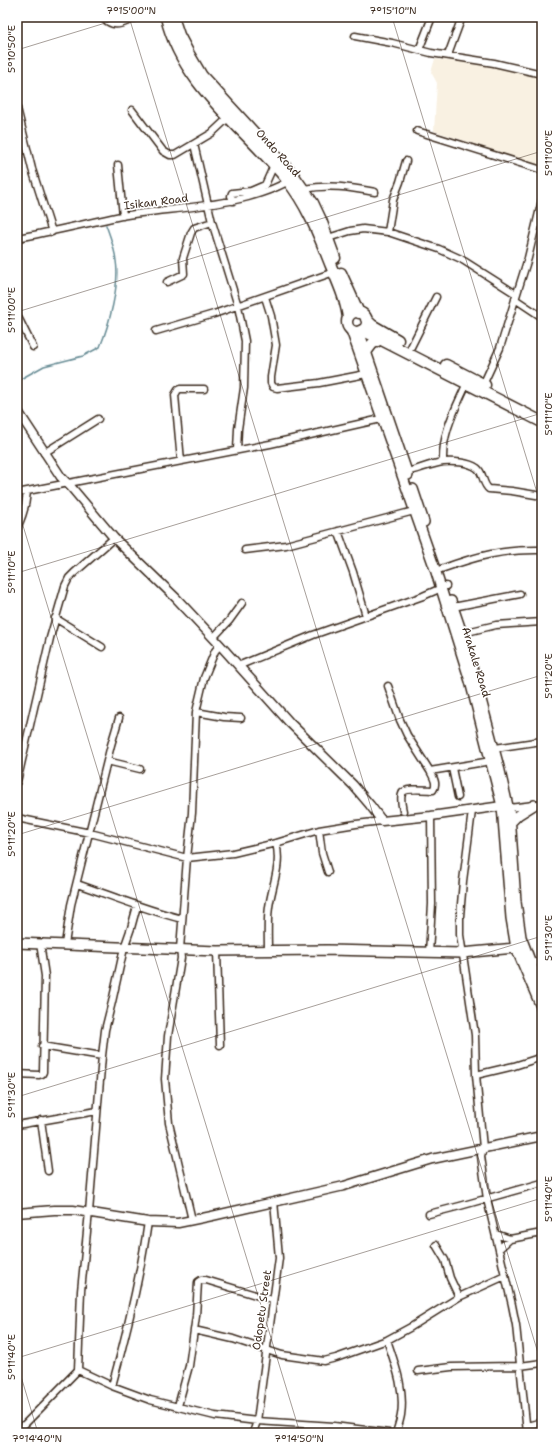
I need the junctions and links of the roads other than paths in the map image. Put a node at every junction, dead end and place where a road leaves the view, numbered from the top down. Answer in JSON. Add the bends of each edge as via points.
{"nodes":[{"id":1,"x":101,"y":17,"type":"edge"},
{"id":2,"x":138,"y":17,"type":"edge"},
{"id":3,"x":166,"y":17,"type":"edge"},
{"id":4,"x":173,"y":17,"type":"edge"},
{"id":5,"x":432,"y":17,"type":"edge"},
{"id":6,"x":462,"y":17,"type":"edge"},
{"id":7,"x":355,"y":36,"type":"dead end"},
{"id":8,"x":419,"y":50,"type":"junction"},
{"id":9,"x":448,"y":56,"type":"junction"},
{"id":10,"x":542,"y":74,"type":"edge"},
{"id":11,"x":17,"y":108,"type":"edge"},
{"id":12,"x":132,"y":110,"type":"dead end"},
{"id":13,"x":229,"y":117,"type":"junction"},
{"id":14,"x":417,"y":131,"type":"dead end"},
{"id":15,"x":194,"y":144,"type":"junction"},
{"id":16,"x":406,"y":161,"type":"dead end"},
{"id":17,"x":118,"y":165,"type":"dead end"},
{"id":18,"x":274,"y":165,"type":"junction"},
{"id":19,"x":542,"y":170,"type":"edge"},
{"id":20,"x":291,"y":179,"type":"junction"},
{"id":21,"x":303,"y":189,"type":"junction"},
{"id":22,"x":376,"y":192,"type":"dead end"},
{"id":23,"x":542,"y":200,"type":"edge"},
{"id":24,"x":233,"y":201,"type":"junction"},
{"id":25,"x":208,"y":206,"type":"junction"},
{"id":26,"x":123,"y":216,"type":"junction"},
{"id":27,"x":212,"y":222,"type":"junction"},
{"id":28,"x":52,"y":232,"type":"junction"},
{"id":29,"x":388,"y":232,"type":"junction"},
{"id":30,"x":534,"y":234,"type":"junction"},
{"id":31,"x":542,"y":235,"type":"edge"},
{"id":32,"x":17,"y":238,"type":"edge"},
{"id":33,"x":328,"y":238,"type":"junction"},
{"id":34,"x":334,"y":272,"type":"junction"},
{"id":35,"x":167,"y":282,"type":"dead end"},
{"id":36,"x":265,"y":297,"type":"junction"},
{"id":37,"x":436,"y":297,"type":"dead end"},
{"id":38,"x":516,"y":297,"type":"junction"},
{"id":39,"x":238,"y":306,"type":"junction"},
{"id":40,"x":17,"y":315,"type":"edge"},
{"id":41,"x":362,"y":316,"type":"junction"},
{"id":42,"x":542,"y":317,"type":"edge"},
{"id":43,"x":348,"y":318,"type":"junction"},
{"id":44,"x":357,"y":330,"type":"junction"},
{"id":45,"x":156,"y":331,"type":"dead end"},
{"id":46,"x":381,"y":339,"type":"junction"},
{"id":47,"x":33,"y":347,"type":"dead end"},
{"id":48,"x":411,"y":347,"type":"junction"},
{"id":49,"x":366,"y":352,"type":"junction"},
{"id":50,"x":366,"y":374,"type":"junction"},
{"id":51,"x":467,"y":383,"type":"junction"},
{"id":52,"x":482,"y":387,"type":"junction"},
{"id":53,"x":204,"y":389,"type":"dead end"},
{"id":54,"x":17,"y":410,"type":"edge"},
{"id":55,"x":542,"y":415,"type":"edge"},
{"id":56,"x":98,"y":419,"type":"dead end"},
{"id":57,"x":381,"y":419,"type":"junction"},
{"id":58,"x":542,"y":422,"type":"edge"},
{"id":59,"x":237,"y":450,"type":"junction"},
{"id":60,"x":44,"y":453,"type":"junction"},
{"id":61,"x":181,"y":461,"type":"junction"},
{"id":62,"x":443,"y":462,"type":"junction"},
{"id":63,"x":407,"y":472,"type":"junction"},
{"id":64,"x":67,"y":484,"type":"junction"},
{"id":65,"x":27,"y":492,"type":"junction"},
{"id":66,"x":17,"y":493,"type":"edge"},
{"id":67,"x":542,"y":496,"type":"edge"},
{"id":68,"x":414,"y":511,"type":"junction"},
{"id":69,"x":17,"y":528,"type":"edge"},
{"id":70,"x":338,"y":531,"type":"junction"},
{"id":71,"x":114,"y":538,"type":"junction"},
{"id":72,"x":245,"y":550,"type":"dead end"},
{"id":73,"x":542,"y":550,"type":"edge"},
{"id":74,"x":441,"y":569,"type":"junction"},
{"id":75,"x":443,"y":587,"type":"junction"},
{"id":76,"x":520,"y":594,"type":"dead end"},
{"id":77,"x":242,"y":603,"type":"dead end"},
{"id":78,"x":453,"y":607,"type":"junction"},
{"id":79,"x":366,"y":616,"type":"junction"},
{"id":80,"x":55,"y":618,"type":"junction"},
{"id":81,"x":542,"y":622,"type":"edge"},
{"id":82,"x":463,"y":633,"type":"junction"},
{"id":83,"x":213,"y":638,"type":"junction"},
{"id":84,"x":220,"y":645,"type":"junction"},
{"id":85,"x":102,"y":647,"type":"dead end"},
{"id":86,"x":238,"y":666,"type":"junction"},
{"id":87,"x":473,"y":680,"type":"junction"},
{"id":88,"x":388,"y":686,"type":"dead end"},
{"id":89,"x":196,"y":712,"type":"junction"},
{"id":90,"x":119,"y":718,"type":"dead end"},
{"id":91,"x":241,"y":718,"type":"dead end"},
{"id":92,"x":542,"y":741,"type":"edge"},
{"id":93,"x":495,"y":748,"type":"junction"},
{"id":94,"x":107,"y":761,"type":"junction"},
{"id":95,"x":491,"y":761,"type":"junction"},
{"id":96,"x":452,"y":768,"type":"junction"},
{"id":97,"x":140,"y":769,"type":"dead end"},
{"id":98,"x":430,"y":771,"type":"junction"},
{"id":99,"x":17,"y":782,"type":"edge"},
{"id":100,"x":458,"y":797,"type":"dead end"},
{"id":101,"x":538,"y":805,"type":"edge"},
{"id":102,"x":505,"y":807,"type":"junction"},
{"id":103,"x":403,"y":811,"type":"dead end"},
{"id":104,"x":472,"y":811,"type":"junction"},
{"id":105,"x":431,"y":816,"type":"junction"},
{"id":106,"x":17,"y":818,"type":"edge"},
{"id":107,"x":382,"y":821,"type":"junction"},
{"id":108,"x":511,"y":822,"type":"junction"},
{"id":109,"x":319,"y":830,"type":"junction"},
{"id":110,"x":90,"y":833,"type":"junction"},
{"id":111,"x":276,"y":843,"type":"junction"},
{"id":112,"x":187,"y":858,"type":"junction"},
{"id":113,"x":328,"y":872,"type":"dead end"},
{"id":114,"x":511,"y":881,"type":"junction"},
{"id":115,"x":77,"y":884,"type":"junction"},
{"id":116,"x":137,"y":906,"type":"junction"},
{"id":117,"x":182,"y":920,"type":"junction"},
{"id":118,"x":17,"y":943,"type":"edge"},
{"id":119,"x":40,"y":944,"type":"junction"},
{"id":120,"x":65,"y":944,"type":"junction"},
{"id":121,"x":124,"y":948,"type":"junction"},
{"id":122,"x":516,"y":948,"type":"junction"},
{"id":123,"x":180,"y":949,"type":"junction"},
{"id":124,"x":217,"y":951,"type":"junction"},
{"id":125,"x":268,"y":951,"type":"junction"},
{"id":126,"x":429,"y":953,"type":"junction"},
{"id":127,"x":462,"y":953,"type":"junction"},
{"id":128,"x":542,"y":961,"type":"edge"},
{"id":129,"x":530,"y":963,"type":"junction"},
{"id":130,"x":542,"y":988,"type":"edge"},
{"id":131,"x":542,"y":1009,"type":"edge"},
{"id":132,"x":220,"y":1045,"type":"dead end"},
{"id":133,"x":42,"y":1046,"type":"junction"},
{"id":134,"x":102,"y":1056,"type":"junction"},
{"id":135,"x":542,"y":1057,"type":"edge"},
{"id":136,"x":17,"y":1074,"type":"edge"},
{"id":137,"x":476,"y":1075,"type":"junction"},
{"id":138,"x":97,"y":1111,"type":"junction"},
{"id":139,"x":41,"y":1120,"type":"junction"},
{"id":140,"x":17,"y":1124,"type":"edge"},
{"id":141,"x":542,"y":1136,"type":"edge"},
{"id":142,"x":482,"y":1148,"type":"junction"},
{"id":143,"x":48,"y":1171,"type":"dead end"},
{"id":144,"x":542,"y":1183,"type":"edge"},
{"id":145,"x":488,"y":1199,"type":"junction"},
{"id":146,"x":274,"y":1201,"type":"junction"},
{"id":147,"x":89,"y":1212,"type":"junction"},
{"id":148,"x":17,"y":1213,"type":"edge"},
{"id":149,"x":430,"y":1214,"type":"dead end"},
{"id":150,"x":192,"y":1220,"type":"junction"},
{"id":151,"x":148,"y":1222,"type":"junction"},
{"id":152,"x":542,"y":1233,"type":"edge"},
{"id":153,"x":496,"y":1234,"type":"junction"},
{"id":154,"x":510,"y":1239,"type":"junction"},
{"id":155,"x":436,"y":1245,"type":"dead end"},
{"id":156,"x":499,"y":1249,"type":"junction"},
{"id":157,"x":505,"y":1276,"type":"junction"},
{"id":158,"x":460,"y":1297,"type":"junction"},
{"id":159,"x":272,"y":1300,"type":"junction"},
{"id":160,"x":194,"y":1330,"type":"junction"},
{"id":161,"x":387,"y":1340,"type":"junction"},
{"id":162,"x":266,"y":1350,"type":"junction"},
{"id":163,"x":542,"y":1363,"type":"edge"},
{"id":164,"x":520,"y":1366,"type":"junction"},
{"id":165,"x":78,"y":1370,"type":"junction"},
{"id":166,"x":418,"y":1371,"type":"dead end"},
{"id":167,"x":112,"y":1386,"type":"junction"},
{"id":168,"x":178,"y":1406,"type":"junction"},
{"id":169,"x":257,"y":1421,"type":"junction"},
{"id":170,"x":542,"y":1422,"type":"edge"},
{"id":171,"x":527,"y":1430,"type":"edge"},
{"id":172,"x":17,"y":1432,"type":"edge"},
{"id":173,"x":254,"y":1433,"type":"edge"},
{"id":174,"x":390,"y":1433,"type":"edge"},
{"id":175,"x":396,"y":1433,"type":"edge"}],
"edges":[{"from":1,"to":2,"type":"street","via":[[112,24]]},
{"from":3,"to":13,"type":"main road","name":"Ondo Road","via":[[189,70]]},
{"from":4,"to":20,"type":"main road","name":"Ondo Road","via":[[179,35],[202,76]]},
{"from":5,"to":8,"type":"street"},
{"from":6,"to":9,"type":"street"},
{"from":7,"to":8,"type":"street"},
{"from":8,"to":9,"type":"street"},
{"from":9,"to":10,"type":"street"},
{"from":11,"to":28,"type":"street","via":[[32,169]]},
{"from":12,"to":15,"type":"street","via":[[166,153],[175,155]]},
{"from":13,"to":15,"type":"street"},
{"from":13,"to":18,"type":"main road","name":"Ondo Road"},
{"from":14,"to":19,"type":"street"},
{"from":15,"to":25,"type":"street"},
{"from":16,"to":29,"type":"street","via":[[393,200]]},
{"from":17,"to":26,"type":"street"},
{"from":18,"to":20,"type":"main road","name":"Ondo Road"},
{"from":18,"to":24,"type":"street","via":[[265,185],[251,191],[231,194]]},
{"from":20,"to":21,"type":"main road","name":"Ondo Road"},
{"from":20,"to":24,"type":"street","name":"Isikan Road","via":[[266,191]]},
{"from":20,"to":34,"type":"main road","name":"Ondo Road"},
{"from":21,"to":22,"type":"street","via":[[334,186]]},
{"from":21,"to":33,"type":"main road","name":"Ondo Road","via":[[313,203]]},
{"from":23,"to":30,"type":"street"},
{"from":24,"to":25,"type":"street","name":"Isikan Road"},
{"from":25,"to":26,"type":"street","name":"Isikan Road"},
{"from":25,"to":27,"type":"street"},
{"from":26,"to":28,"type":"street","name":"Isikan Road"},
{"from":27,"to":35,"type":"street","via":[[194,228],[183,258],[184,274]]},
{"from":27,"to":39,"type":"street"},
{"from":28,"to":32,"type":"street","name":"Isikan Road"},
{"from":29,"to":33,"type":"street","via":[[363,229]]},
{"from":29,"to":38,"type":"street","via":[[462,259]]},
{"from":30,"to":31,"type":"street"},
{"from":30,"to":38,"type":"street"},
{"from":33,"to":41,"type":"main road","name":"Ondo Road","via":[[344,280]]},
{"from":34,"to":36,"type":"street"},
{"from":34,"to":43,"type":"main road","name":"Ondo Road"},
{"from":36,"to":39,"type":"street"},
{"from":36,"to":50,"type":"street","via":[[276,345],[270,383],[273,387],[320,383]]},
{"from":37,"to":48,"type":"street"},
{"from":38,"to":42,"type":"street"},
{"from":38,"to":52,"type":"street","via":[[500,348]]},
{"from":39,"to":45,"type":"street"},
{"from":39,"to":59,"type":"street","via":[[246,341],[246,362]]},
{"from":40,"to":47,"type":"street"},
{"from":41,"to":43,"type":"main road","via":[[352,313]]},
{"from":41,"to":44,"type":"main road","via":[[366,325]]},
{"from":41,"to":48,"type":"main road","via":[[390,337]]},
{"from":43,"to":44,"type":"main road","via":[[347,325]]},
{"from":44,"to":46,"type":"main road"},
{"from":44,"to":49,"type":"main road","name":"Arakale Road"},
{"from":44,"to":50,"type":"main road","name":"Arakale Road"},
{"from":46,"to":49,"type":"main road","via":[[372,344]]},
{"from":46,"to":51,"type":"main road"},
{"from":48,"to":52,"type":"main road"},
{"from":49,"to":63,"type":"main road","name":"Arakale Road"},
{"from":50,"to":57,"type":"main road","name":"Arakale Road"},
{"from":51,"to":52,"type":"main road"},
{"from":51,"to":62,"type":"street","via":[[449,422],[442,448]]},
{"from":52,"to":55,"type":"main road"},
{"from":52,"to":58,"type":"main road"},
{"from":53,"to":61,"type":"street","via":[[180,389],[175,395]]},
{"from":54,"to":60,"type":"street"},
{"from":56,"to":60,"type":"street"},
{"from":57,"to":59,"type":"street"},
{"from":57,"to":68,"type":"main road","name":"Arakale Road"},
{"from":59,"to":61,"type":"street"},
{"from":60,"to":64,"type":"street"},
{"from":61,"to":64,"type":"street"},
{"from":62,"to":63,"type":"street"},
{"from":62,"to":67,"type":"street","via":[[476,467],[489,489]]},
{"from":63,"to":74,"type":"main road","name":"Arakale Road"},
{"from":64,"to":65,"type":"street"},
{"from":64,"to":71,"type":"street"},
{"from":65,"to":66,"type":"street"},
{"from":65,"to":69,"type":"street","via":[[24,514]]},
{"from":68,"to":70,"type":"street"},
{"from":68,"to":75,"type":"main road","name":"Arakale Road"},
{"from":70,"to":72,"type":"street","via":[[286,544]]},
{"from":70,"to":79,"type":"street"},
{"from":71,"to":80,"type":"street","via":[[69,578]]},
{"from":71,"to":83,"type":"street"},
{"from":73,"to":74,"type":"street","via":[[490,553]]},
{"from":74,"to":75,"type":"main road","name":"Arakale Road"},
{"from":75,"to":78,"type":"main road","name":"Arakale Road"},
{"from":75,"to":79,"type":"street"},
{"from":75,"to":87,"type":"main road","name":"Arakale Road"},
{"from":76,"to":78,"type":"street"},
{"from":77,"to":83,"type":"street"},
{"from":78,"to":82,"type":"main road","name":"Arakale Road"},
{"from":79,"to":86,"type":"street"},
{"from":80,"to":85,"type":"street"},
{"from":80,"to":99,"type":"street"},
{"from":81,"to":82,"type":"street","via":[[496,625]]},
{"from":82,"to":87,"type":"main road","name":"Arakale Road"},
{"from":83,"to":84,"type":"street"},
{"from":84,"to":86,"type":"street"},
{"from":84,"to":89,"type":"street","via":[[204,678]]},
{"from":86,"to":107,"type":"street","via":[[290,723],[353,785]]},
{"from":87,"to":93,"type":"main road","name":"Arakale Road"},
{"from":87,"to":95,"type":"main road","name":"Arakale Road"},
{"from":88,"to":98,"type":"street","via":[[407,735]]},
{"from":89,"to":91,"type":"street"},
{"from":89,"to":112,"type":"street","via":[[192,813]]},
{"from":90,"to":94,"type":"street"},
{"from":92,"to":93,"type":"street"},
{"from":93,"to":102,"type":"main road","name":"Arakale Road"},
{"from":94,"to":97,"type":"street"},
{"from":94,"to":110,"type":"street"},
{"from":95,"to":96,"type":"street"},
{"from":95,"to":102,"type":"main road","name":"Arakale Road"},
{"from":96,"to":98,"type":"street"},
{"from":96,"to":100,"type":"street"},
{"from":98,"to":103,"type":"street","via":[[436,784],[433,790],[402,792]]},
{"from":101,"to":102,"type":"street"},
{"from":101,"to":108,"type":"main road","via":[[518,815]]},
{"from":102,"to":104,"type":"street"},
{"from":102,"to":108,"type":"main road","name":"Arakale Road"},
{"from":102,"to":114,"type":"main road","name":"Arakale Road"},
{"from":104,"to":105,"type":"street"},
{"from":104,"to":127,"type":"street","via":[[460,916]]},
{"from":105,"to":107,"type":"street"},
{"from":105,"to":126,"type":"street","via":[[432,904]]},
{"from":106,"to":110,"type":"street"},
{"from":107,"to":109,"type":"street"},
{"from":108,"to":114,"type":"main road","name":"Arakale Road"},
{"from":109,"to":111,"type":"street"},
{"from":109,"to":113,"type":"street"},
{"from":110,"to":112,"type":"street"},
{"from":110,"to":115,"type":"street"},
{"from":111,"to":112,"type":"street","via":[[233,853]]},
{"from":111,"to":125,"type":"street","via":[[278,861],[269,907]]},
{"from":112,"to":117,"type":"street"},
{"from":114,"to":122,"type":"main road","name":"Arakale Road","via":[[510,918]]},
{"from":114,"to":129,"type":"main road","name":"Arakale Road","via":[[521,937]]},
{"from":115,"to":116,"type":"street"},
{"from":115,"to":120,"type":"street"},
{"from":116,"to":117,"type":"street"},
{"from":116,"to":121,"type":"street"},
{"from":117,"to":123,"type":"street"},
{"from":118,"to":119,"type":"main road"},
{"from":119,"to":120,"type":"main road"},
{"from":119,"to":133,"type":"street","via":[[45,976]]},
{"from":120,"to":121,"type":"main road"},
{"from":121,"to":123,"type":"main road"},
{"from":121,"to":134,"type":"street","via":[[105,1030]]},
{"from":122,"to":127,"type":"main road"},
{"from":122,"to":131,"type":"main road","name":"Arakale Road"},
{"from":123,"to":124,"type":"main road"},
{"from":123,"to":150,"type":"street","via":[[181,958],[168,1036],[166,1103]]},
{"from":124,"to":125,"type":"main road"},
{"from":124,"to":132,"type":"street"},
{"from":125,"to":126,"type":"main road"},
{"from":126,"to":127,"type":"main road"},
{"from":127,"to":137,"type":"street","via":[[475,1035]]},
{"from":128,"to":129,"type":"street"},
{"from":129,"to":130,"type":"main road","name":"Arakale Road"},
{"from":133,"to":134,"type":"street"},
{"from":133,"to":136,"type":"street","via":[[42,1074]]},
{"from":134,"to":138,"type":"street"},
{"from":135,"to":137,"type":"street"},
{"from":137,"to":142,"type":"street"},
{"from":138,"to":139,"type":"street"},
{"from":138,"to":147,"type":"street"},
{"from":139,"to":140,"type":"street"},
{"from":139,"to":143,"type":"street"},
{"from":141,"to":142,"type":"street"},
{"from":142,"to":145,"type":"street"},
{"from":142,"to":146,"type":"street","via":[[432,1159],[344,1186]]},
{"from":144,"to":145,"type":"street"},
{"from":145,"to":149,"type":"street"},
{"from":145,"to":153,"type":"street"},
{"from":146,"to":150,"type":"street"},
{"from":146,"to":159,"type":"street","name":"Odopetu Street","via":[[279,1258]]},
{"from":147,"to":148,"type":"street","via":[[54,1210]]},
{"from":147,"to":151,"type":"street"},
{"from":147,"to":165,"type":"street","via":[[81,1291]]},
{"from":150,"to":151,"type":"street","via":[[178,1223]]},
{"from":151,"to":167,"type":"street","via":[[130,1318]]},
{"from":152,"to":154,"type":"street"},
{"from":153,"to":154,"type":"street"},
{"from":153,"to":156,"type":"street"},
{"from":154,"to":156,"type":"street"},
{"from":155,"to":158,"type":"street"},
{"from":156,"to":157,"type":"street"},
{"from":157,"to":158,"type":"street"},
{"from":157,"to":164,"type":"street","via":[[512,1305]]},
{"from":158,"to":161,"type":"street"},
{"from":159,"to":160,"type":"street","via":[[201,1280],[197,1287]]},
{"from":159,"to":162,"type":"street","name":"Odopetu Street"},
{"from":160,"to":162,"type":"street"},
{"from":160,"to":168,"type":"street","via":[[189,1366]]},
{"from":161,"to":162,"type":"street","via":[[324,1360],[282,1355]]},
{"from":161,"to":175,"type":"street","via":[[402,1394],[401,1415]]},
{"from":162,"to":169,"type":"street","name":"Odopetu Street"},
{"from":163,"to":164,"type":"street"},
{"from":164,"to":166,"type":"street","via":[[451,1366]]},
{"from":164,"to":171,"type":"street"},
{"from":165,"to":167,"type":"street"},
{"from":165,"to":172,"type":"street"},
{"from":167,"to":168,"type":"street","via":[[150,1400]]},
{"from":168,"to":169,"type":"street","via":[[215,1416]]},
{"from":169,"to":173,"type":"street","name":"Odopetu Street"},
{"from":169,"to":174,"type":"street"},
{"from":170,"to":171,"type":"street"}]}
